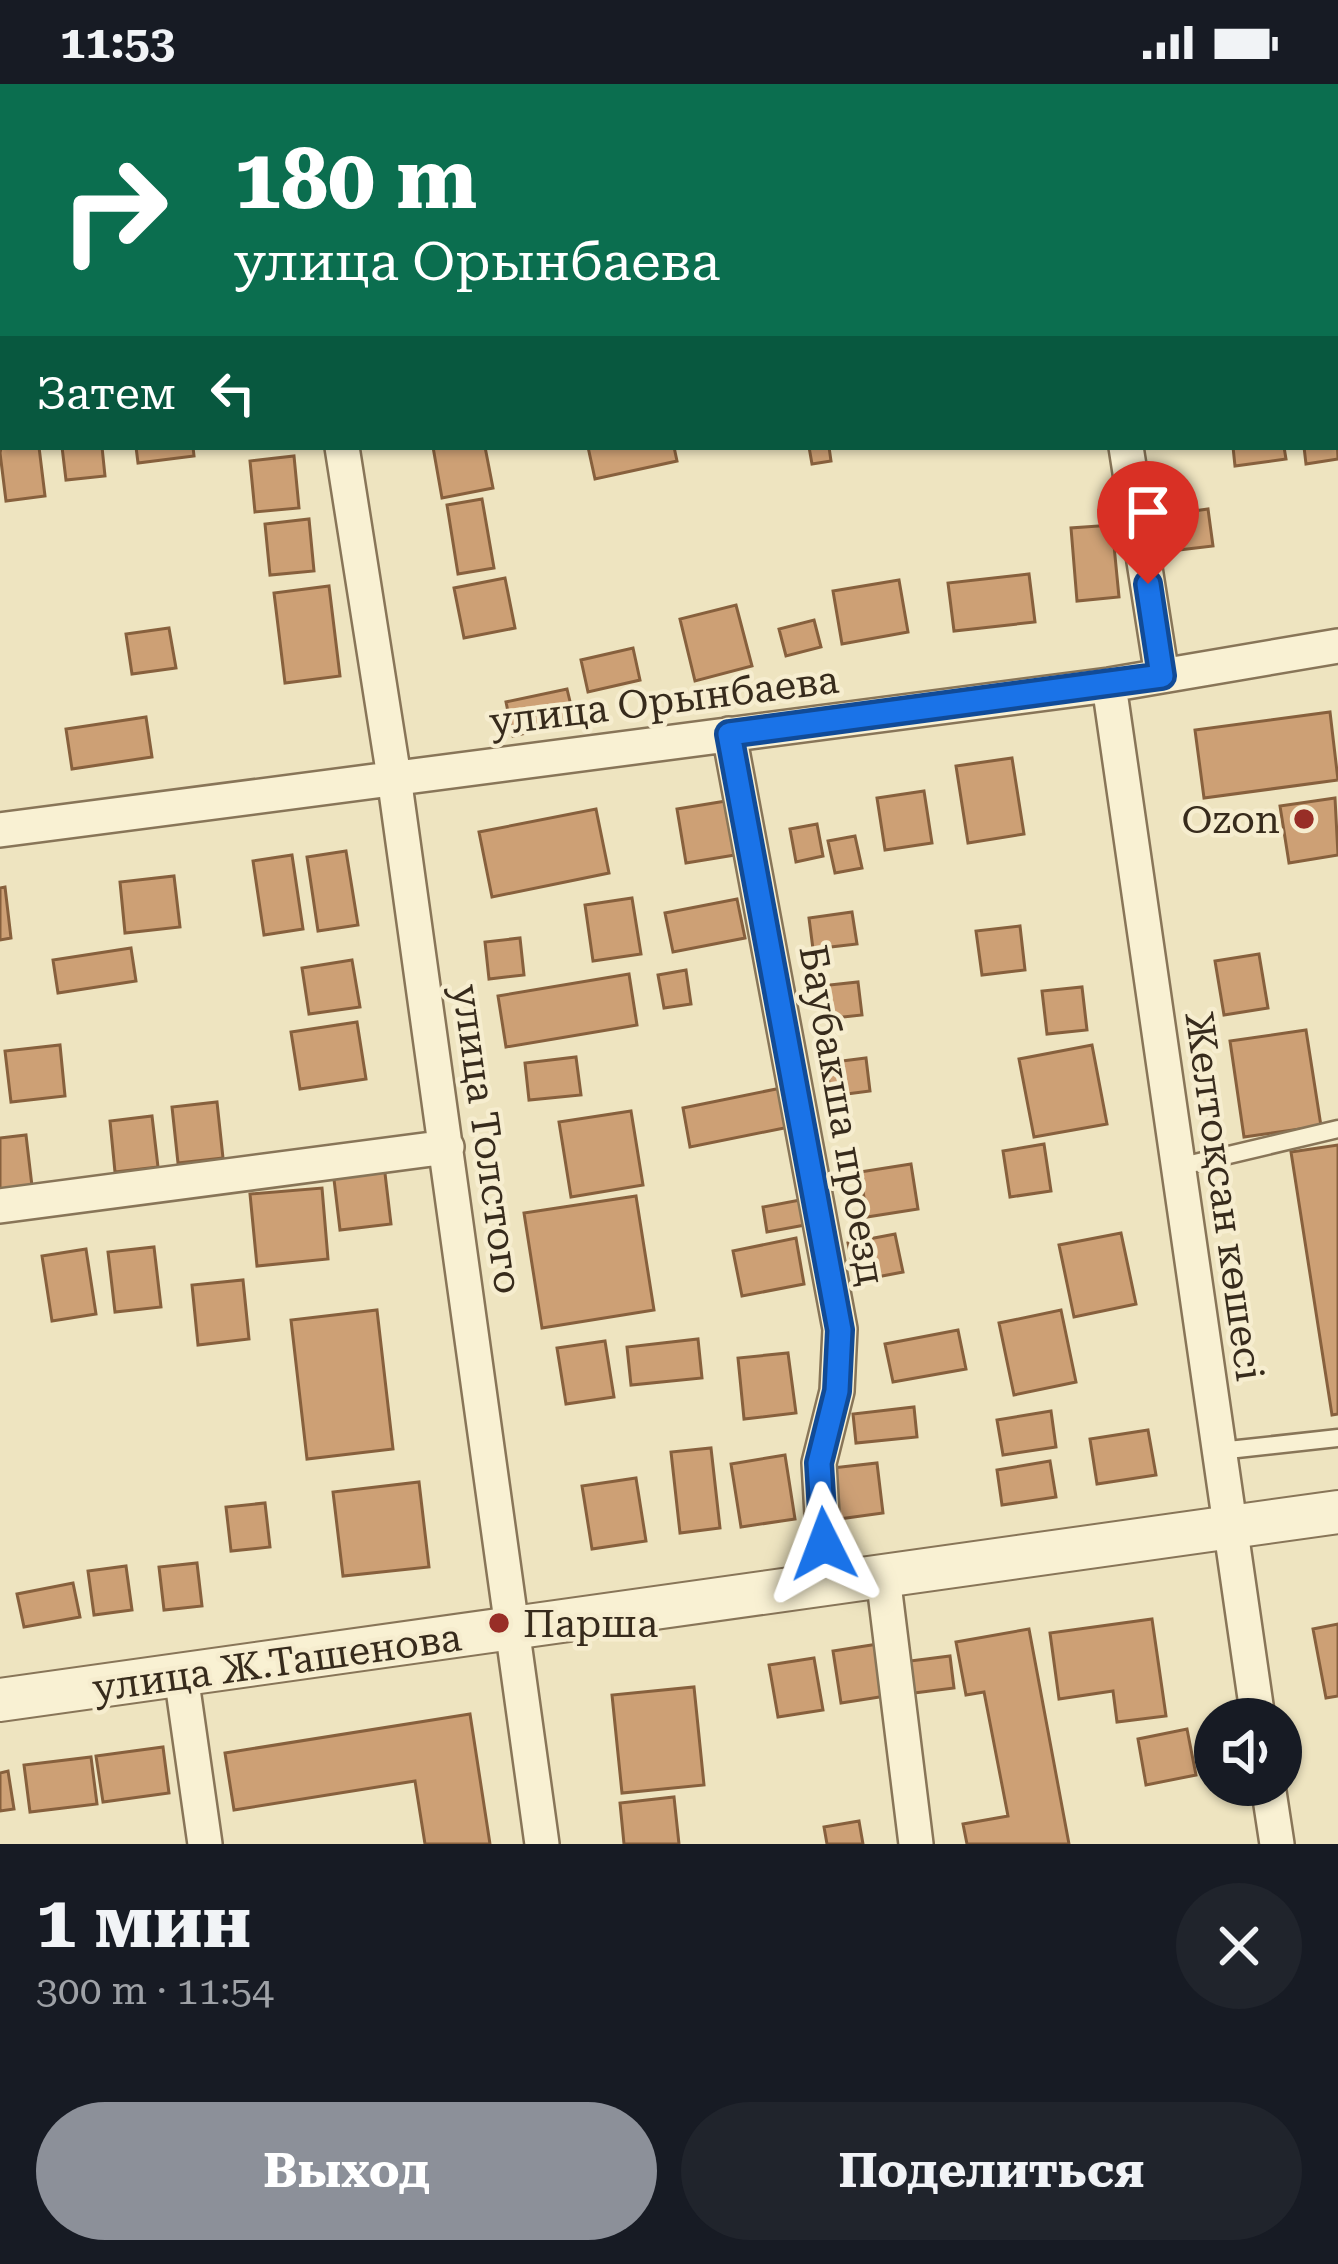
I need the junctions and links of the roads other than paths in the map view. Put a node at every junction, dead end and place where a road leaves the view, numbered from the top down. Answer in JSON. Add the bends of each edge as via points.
{"nodes":[{"id":1,"x":342,"y":450,"type":"edge"},
{"id":2,"x":1126,"y":450,"type":"edge"},
{"id":3,"x":1338,"y":646,"type":"edge"},
{"id":4,"x":1162,"y":676,"type":"junction"},
{"id":5,"x":1109,"y":685,"type":"junction"},
{"id":6,"x":729,"y":734,"type":"junction"},
{"id":7,"x":394,"y":777,"type":"junction"},
{"id":8,"x":0,"y":830,"type":"edge"},
{"id":9,"x":1338,"y":1129,"type":"edge"},
{"id":10,"x":447,"y":1147,"type":"junction"},
{"id":11,"x":1178,"y":1167,"type":"junction"},
{"id":12,"x":0,"y":1206,"type":"edge"},
{"id":13,"x":1338,"y":1438,"type":"edge"},
{"id":14,"x":1219,"y":1451,"type":"junction"},
{"id":15,"x":1338,"y":1513,"type":"edge"},
{"id":16,"x":1229,"y":1528,"type":"junction"},
{"id":17,"x":883,"y":1576,"type":"junction"},
{"id":18,"x":826,"y":1584,"type":"junction"},
{"id":19,"x":514,"y":1629,"type":"junction"},
{"id":20,"x":181,"y":1675,"type":"junction"},
{"id":21,"x":1255,"y":1698,"type":"edge"},
{"id":22,"x":0,"y":1700,"type":"edge"},
{"id":23,"x":1271,"y":1806,"type":"edge"},
{"id":24,"x":205,"y":1844,"type":"edge"},
{"id":25,"x":542,"y":1844,"type":"edge"},
{"id":26,"x":916,"y":1844,"type":"edge"},
{"id":27,"x":1277,"y":1844,"type":"edge"}],
"edges":[{"from":1,"to":7,"type":"street","name":"улица Толстого"},
{"from":2,"to":4,"type":"street"},
{"from":3,"to":4,"type":"street","name":"улица Орынбаева"},
{"from":4,"to":5,"type":"street","name":"улица Орынбаева"},
{"from":5,"to":6,"type":"street","name":"улица Орынбаева"},
{"from":5,"to":11,"type":"street","name":"Желтоқсан көшесі"},
{"from":6,"to":7,"type":"street","name":"улица Орынбаева"},
{"from":6,"to":18,"type":"street","name":"Баубакша проезд","via":[[840,1330],[837,1391],[819,1463]]},
{"from":7,"to":8,"type":"street","name":"улица Орынбаева"},
{"from":7,"to":10,"type":"street","name":"улица Толстого"},
{"from":9,"to":11,"type":"lane"},
{"from":10,"to":12,"type":"street"},
{"from":10,"to":19,"type":"street","name":"улица Толстого"},
{"from":11,"to":14,"type":"street","name":"Желтоқсан көшесі"},
{"from":13,"to":14,"type":"lane"},
{"from":14,"to":16,"type":"street","name":"Желтоқсан көшесі"},
{"from":15,"to":16,"type":"street","name":"улица Ж.Ташенова"},
{"from":16,"to":17,"type":"street","name":"улица Ж.Ташенова"},
{"from":16,"to":21,"type":"street","name":"Желтоқсан көшесі"},
{"from":17,"to":18,"type":"street","name":"улица Ж.Ташенова"},
{"from":17,"to":26,"type":"street"},
{"from":18,"to":19,"type":"street","name":"улица Ж.Ташенова"},
{"from":19,"to":20,"type":"street","name":"улица Ж.Ташенова"},
{"from":19,"to":25,"type":"street","name":"улица Толстого"},
{"from":20,"to":22,"type":"street","name":"улица Ж.Ташенова"},
{"from":20,"to":24,"type":"street"},
{"from":23,"to":27,"type":"street"}]}
